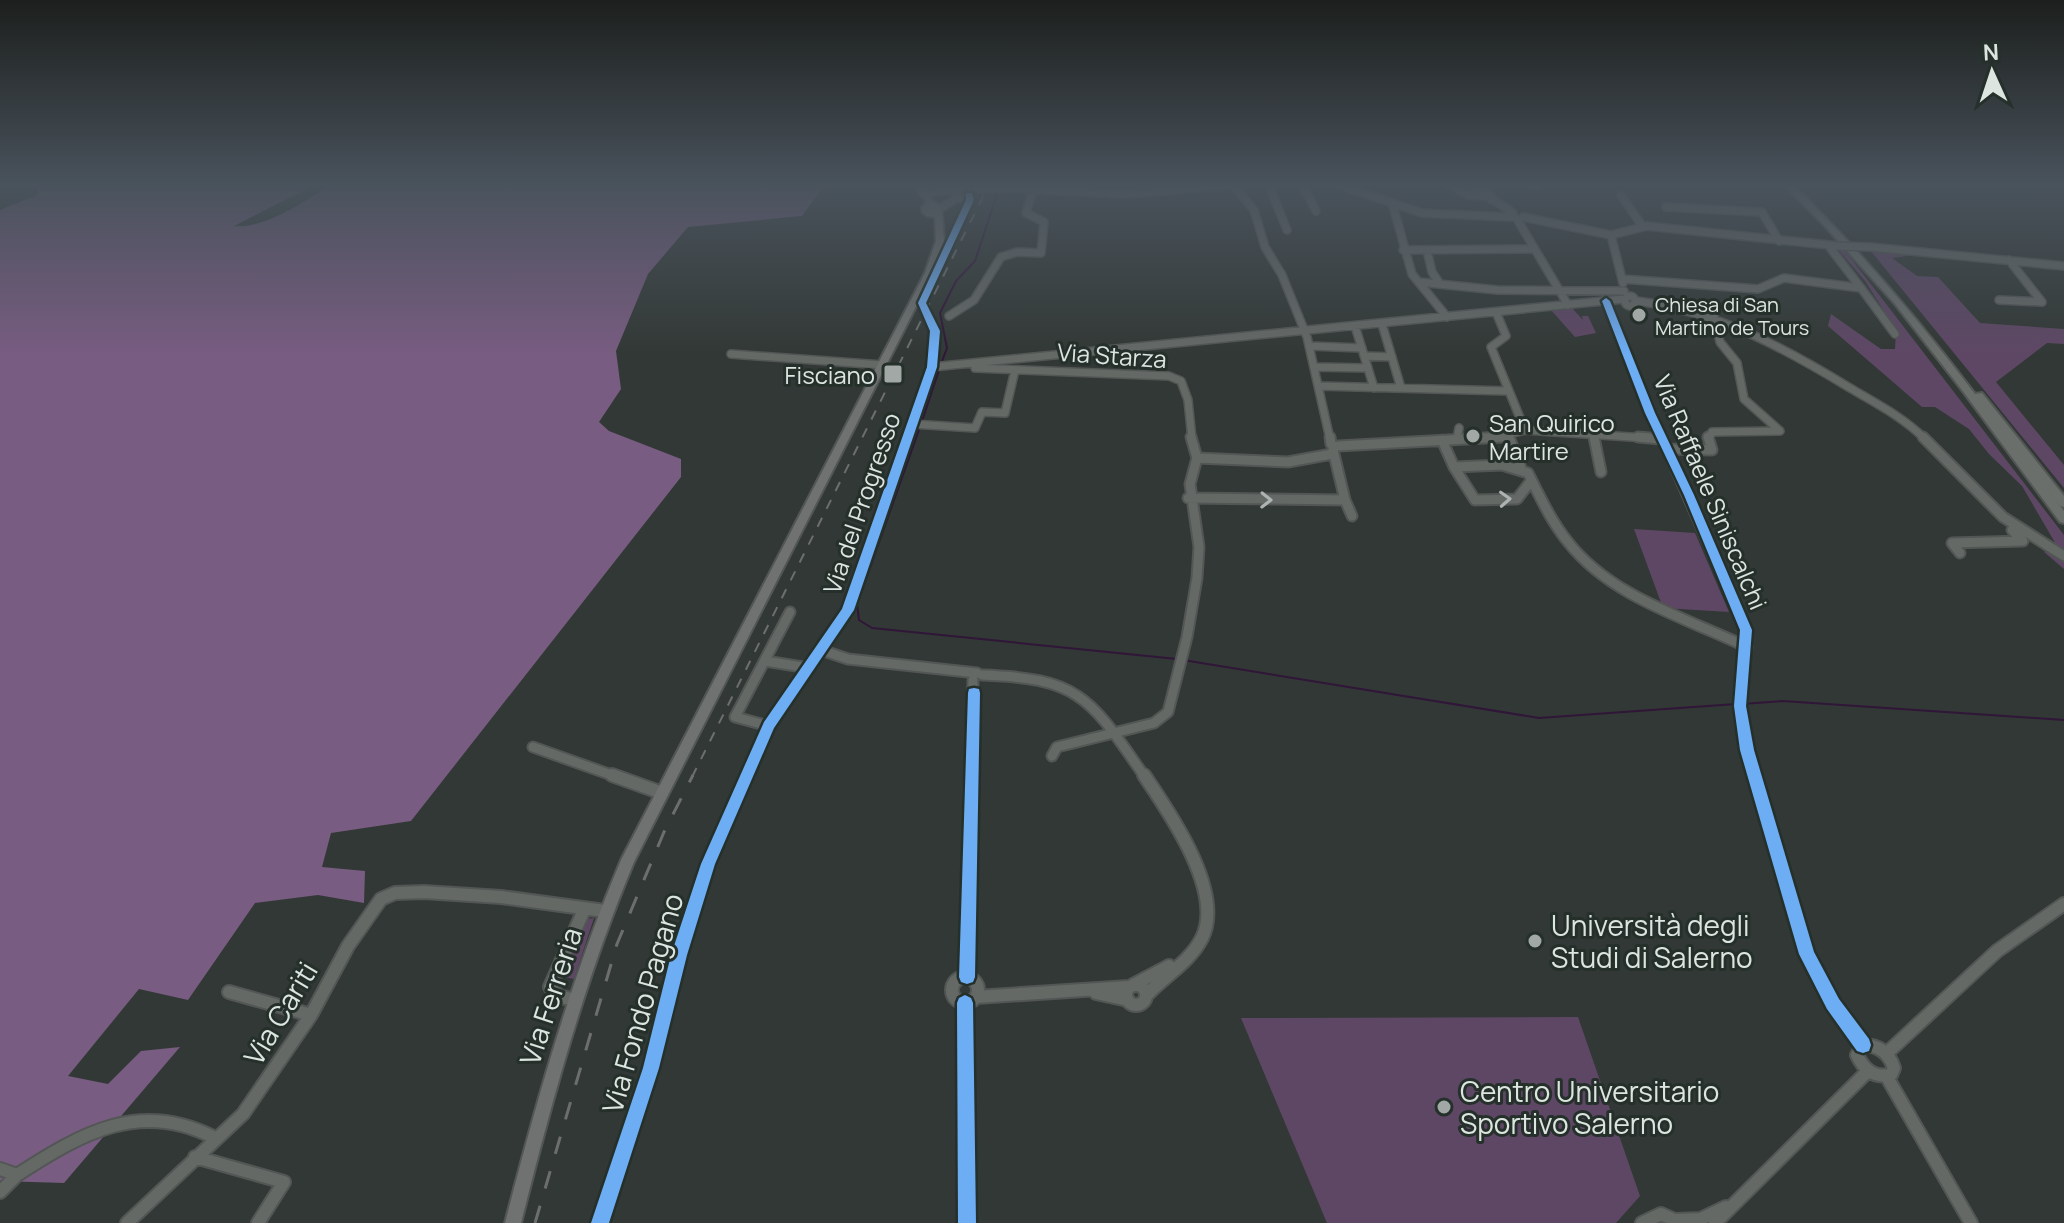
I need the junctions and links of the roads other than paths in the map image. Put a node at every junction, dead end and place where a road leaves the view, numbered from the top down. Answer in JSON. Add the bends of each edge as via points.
{"nodes":[{"id":1,"x":938,"y":240,"type":"edge"},
{"id":2,"x":951,"y":240,"type":"edge"},
{"id":3,"x":1042,"y":240,"type":"edge"},
{"id":4,"x":1263,"y":240,"type":"edge"},
{"id":5,"x":1401,"y":240,"type":"edge"},
{"id":6,"x":1527,"y":240,"type":"edge"},
{"id":7,"x":1612,"y":240,"type":"edge"},
{"id":8,"x":1770,"y":240,"type":"edge"},
{"id":9,"x":1842,"y":240,"type":"edge"},
{"id":10,"x":1851,"y":240,"type":"edge"},
{"id":11,"x":1779,"y":241,"type":"joint"},
{"id":12,"x":1828,"y":245,"type":"junction"},
{"id":13,"x":1531,"y":249,"type":"junction"},
{"id":14,"x":1403,"y":250,"type":"junction"},
{"id":15,"x":1427,"y":250,"type":"junction"},
{"id":16,"x":2009,"y":260,"type":"junction"},
{"id":17,"x":2064,"y":266,"type":"edge"},
{"id":18,"x":1622,"y":279,"type":"junction"},
{"id":19,"x":1419,"y":282,"type":"junction"},
{"id":20,"x":1440,"y":284,"type":"junction"},
{"id":21,"x":1861,"y":288,"type":"junction"},
{"id":22,"x":1556,"y":290,"type":"junction"},
{"id":23,"x":1625,"y":298,"type":"junction"},
{"id":24,"x":1999,"y":300,"type":"dead end"},
{"id":25,"x":1606,"y":301,"type":"junction"},
{"id":26,"x":1568,"y":305,"type":"junction"},
{"id":27,"x":1496,"y":312,"type":"junction"},
{"id":28,"x":949,"y":316,"type":"dead end"},
{"id":29,"x":1714,"y":316,"type":"junction"},
{"id":30,"x":1447,"y":317,"type":"junction"},
{"id":31,"x":1382,"y":324,"type":"junction"},
{"id":32,"x":1355,"y":326,"type":"junction"},
{"id":33,"x":1304,"y":332,"type":"junction"},
{"id":34,"x":1895,"y":334,"type":"dead end"},
{"id":35,"x":1310,"y":346,"type":"junction"},
{"id":36,"x":1363,"y":352,"type":"junction"},
{"id":37,"x":731,"y":354,"type":"dead end"},
{"id":38,"x":1392,"y":357,"type":"junction"},
{"id":39,"x":883,"y":365,"type":"junction"},
{"id":40,"x":963,"y":365,"type":"junction"},
{"id":41,"x":938,"y":367,"type":"junction"},
{"id":42,"x":1314,"y":367,"type":"junction"},
{"id":43,"x":1368,"y":368,"type":"junction"},
{"id":44,"x":1015,"y":370,"type":"junction"},
{"id":45,"x":1319,"y":386,"type":"junction"},
{"id":46,"x":1374,"y":388,"type":"junction"},
{"id":47,"x":1401,"y":388,"type":"junction"},
{"id":48,"x":1508,"y":391,"type":"junction"},
{"id":49,"x":918,"y":424,"type":"junction"},
{"id":50,"x":1459,"y":428,"type":"dead end"},
{"id":51,"x":1525,"y":430,"type":"junction"},
{"id":52,"x":1594,"y":434,"type":"junction"},
{"id":53,"x":1509,"y":437,"type":"junction"},
{"id":54,"x":1661,"y":439,"type":"junction"},
{"id":55,"x":1442,"y":440,"type":"junction"},
{"id":56,"x":1457,"y":440,"type":"junction"},
{"id":57,"x":1333,"y":449,"type":"junction"},
{"id":58,"x":1667,"y":449,"type":"junction"},
{"id":59,"x":1197,"y":458,"type":"junction"},
{"id":60,"x":1454,"y":467,"type":"junction"},
{"id":61,"x":1521,"y":468,"type":"junction"},
{"id":62,"x":1601,"y":472,"type":"dead end"},
{"id":63,"x":1531,"y":484,"type":"junction"},
{"id":64,"x":1978,"y":493,"type":"junction"},
{"id":65,"x":1188,"y":498,"type":"junction"},
{"id":66,"x":1345,"y":500,"type":"junction"},
{"id":67,"x":2064,"y":500,"type":"edge"},
{"id":68,"x":1352,"y":516,"type":"dead end"},
{"id":69,"x":2064,"y":519,"type":"edge"},
{"id":70,"x":1960,"y":553,"type":"dead end"},
{"id":71,"x":2064,"y":556,"type":"edge"},
{"id":72,"x":790,"y":612,"type":"dead end"},
{"id":73,"x":1747,"y":647,"type":"junction"},
{"id":74,"x":821,"y":650,"type":"junction"},
{"id":75,"x":765,"y":661,"type":"junction"},
{"id":76,"x":809,"y":668,"type":"junction"},
{"id":77,"x":977,"y":680,"type":"junction"},
{"id":78,"x":769,"y":726,"type":"junction"},
{"id":79,"x":1113,"y":731,"type":"junction"},
{"id":80,"x":533,"y":747,"type":"dead end"},
{"id":81,"x":1052,"y":756,"type":"dead end"},
{"id":82,"x":662,"y":793,"type":"junction"},
{"id":83,"x":736,"y":800,"type":"joint"},
{"id":84,"x":2062,"y":907,"type":"edge"},
{"id":85,"x":584,"y":910,"type":"junction"},
{"id":86,"x":605,"y":911,"type":"junction"},
{"id":87,"x":1179,"y":962,"type":"junction"},
{"id":88,"x":971,"y":979,"type":"junction"},
{"id":89,"x":1131,"y":986,"type":"junction"},
{"id":90,"x":1089,"y":991,"type":"junction"},
{"id":91,"x":229,"y":992,"type":"dead end"},
{"id":92,"x":1007,"y":992,"type":"junction"},
{"id":93,"x":1146,"y":996,"type":"junction"},
{"id":94,"x":572,"y":999,"type":"junction"},
{"id":95,"x":970,"y":1000,"type":"junction"},
{"id":96,"x":1128,"y":1000,"type":"junction"},
{"id":97,"x":311,"y":1015,"type":"junction"},
{"id":98,"x":1863,"y":1045,"type":"junction"},
{"id":99,"x":1887,"y":1053,"type":"junction"},
{"id":100,"x":1868,"y":1071,"type":"junction"},
{"id":101,"x":1887,"y":1077,"type":"junction"},
{"id":102,"x":215,"y":1138,"type":"junction"},
{"id":103,"x":195,"y":1157,"type":"junction"},
{"id":104,"x":0,"y":1169,"type":"edge"},
{"id":105,"x":17,"y":1175,"type":"junction"},
{"id":106,"x":0,"y":1192,"type":"edge"},
{"id":107,"x":1729,"y":1206,"type":"junction"},
{"id":108,"x":1679,"y":1221,"type":"edge"},
{"id":109,"x":127,"y":1223,"type":"edge"},
{"id":110,"x":258,"y":1223,"type":"edge"},
{"id":111,"x":513,"y":1223,"type":"edge"},
{"id":112,"x":600,"y":1223,"type":"edge"},
{"id":113,"x":967,"y":1223,"type":"edge"},
{"id":114,"x":1642,"y":1223,"type":"edge"},
{"id":115,"x":1715,"y":1223,"type":"edge"},
{"id":116,"x":1971,"y":1223,"type":"edge"}],
"edges":[{"from":1,"to":39,"type":"main road","name":"Via Ferreria","via":[[937,256]]},
{"from":2,"to":41,"type":"street","name":"Via del Progresso","via":[[922,303],[935,331]]},
{"from":3,"to":28,"type":"street","via":[[1041,253],[1001,257],[974,300]]},
{"from":4,"to":33,"type":"street"},
{"from":5,"to":14,"type":"street"},
{"from":6,"to":13,"type":"street"},
{"from":7,"to":18,"type":"street"},
{"from":8,"to":11,"type":"street"},
{"from":9,"to":69,"type":"highway"},
{"from":10,"to":67,"type":"highway"},
{"from":11,"to":12,"type":"street"},
{"from":12,"to":16,"type":"street","bridge":true},
{"from":12,"to":21,"type":"street"},
{"from":13,"to":15,"type":"street"},
{"from":13,"to":22,"type":"street"},
{"from":14,"to":15,"type":"street"},
{"from":14,"to":19,"type":"street"},
{"from":15,"to":20,"type":"street"},
{"from":16,"to":17,"type":"street"},
{"from":16,"to":24,"type":"street","via":[[2042,302]]},
{"from":18,"to":21,"type":"street","via":[[1758,289],[1784,278]]},
{"from":18,"to":23,"type":"street"},
{"from":19,"to":20,"type":"street"},
{"from":19,"to":30,"type":"street"},
{"from":20,"to":22,"type":"street"},
{"from":21,"to":34,"type":"street"},
{"from":22,"to":23,"type":"street"},
{"from":22,"to":26,"type":"street"},
{"from":23,"to":25,"type":"street"},
{"from":23,"to":29,"type":"street","via":[[1634,305],[1637,301]]},
{"from":25,"to":26,"type":"street"},
{"from":25,"to":54,"type":"street","name":"Via Raffaele Siniscalchi"},
{"from":26,"to":27,"type":"street"},
{"from":27,"to":30,"type":"street"},
{"from":27,"to":48,"type":"street","via":[[1506,336],[1491,347]]},
{"from":29,"to":58,"type":"street","via":[[1720,342],[1737,363],[1744,399],[1780,431],[1712,432],[1712,450]]},
{"from":29,"to":64,"type":"street","via":[[1789,349],[1898,416]]},
{"from":30,"to":31,"type":"street"},
{"from":31,"to":32,"type":"street"},
{"from":31,"to":38,"type":"street"},
{"from":32,"to":33,"type":"street"},
{"from":32,"to":36,"type":"street"},
{"from":33,"to":35,"type":"street"},
{"from":33,"to":40,"type":"street"},
{"from":35,"to":36,"type":"street"},
{"from":35,"to":42,"type":"street"},
{"from":36,"to":38,"type":"street"},
{"from":36,"to":43,"type":"street"},
{"from":37,"to":39,"type":"street"},
{"from":38,"to":47,"type":"street"},
{"from":39,"to":82,"type":"main road","name":"Via Ferreria"},
{"from":40,"to":41,"type":"street"},
{"from":40,"to":44,"type":"street","name":"Via Starza"},
{"from":41,"to":49,"type":"street","name":"Via del Progresso"},
{"from":42,"to":43,"type":"street"},
{"from":42,"to":45,"type":"street"},
{"from":43,"to":46,"type":"street"},
{"from":44,"to":49,"type":"street","via":[[1005,413],[982,412],[975,428]]},
{"from":44,"to":59,"type":"street","name":"Via Starza","via":[[1169,376],[1181,381],[1189,396],[1189,439]]},
{"from":45,"to":46,"type":"street"},
{"from":45,"to":57,"type":"street"},
{"from":46,"to":47,"type":"street"},
{"from":47,"to":48,"type":"street"},
{"from":48,"to":51,"type":"street"},
{"from":49,"to":74,"type":"street","name":"Via del Progresso","via":[[848,610]]},
{"from":50,"to":56,"type":"street"},
{"from":51,"to":52,"type":"street"},
{"from":51,"to":53,"type":"street"},
{"from":52,"to":54,"type":"street"},
{"from":52,"to":62,"type":"street"},
{"from":53,"to":56,"type":"street"},
{"from":53,"to":61,"type":"street"},
{"from":54,"to":58,"type":"street","name":"Via Raffaele Siniscalchi"},
{"from":55,"to":56,"type":"street"},
{"from":55,"to":57,"type":"street"},
{"from":55,"to":60,"type":"street"},
{"from":57,"to":59,"type":"street","via":[[1278,462]]},
{"from":57,"to":66,"type":"street"},
{"from":58,"to":73,"type":"street","name":"Via Raffaele Siniscalchi","via":[[1746,630]]},
{"from":59,"to":65,"type":"street"},
{"from":60,"to":61,"type":"street"},
{"from":60,"to":63,"type":"street","one_way":true,"via":[[1470,497],[1517,499]]},
{"from":61,"to":63,"type":"street"},
{"from":63,"to":73,"type":"street","via":[[1560,534],[1587,565],[1656,609]]},
{"from":64,"to":70,"type":"street","via":[[1979,500],[2023,541],[1952,543]]},
{"from":64,"to":71,"type":"street","via":[[2017,527]]},
{"from":65,"to":66,"type":"street","one_way":true},
{"from":65,"to":79,"type":"street","via":[[1199,557],[1164,718]]},
{"from":66,"to":68,"type":"street"},
{"from":72,"to":75,"type":"street"},
{"from":73,"to":98,"type":"street","name":"Via Raffaele Siniscalchi","via":[[1740,703],[1747,750],[1807,954],[1833,1004]]},
{"from":74,"to":76,"type":"street","name":"Via del Progresso"},
{"from":74,"to":77,"type":"street","via":[[848,659],[948,670]]},
{"from":75,"to":76,"type":"street"},
{"from":75,"to":78,"type":"street","via":[[735,717]]},
{"from":76,"to":78,"type":"street","name":"Via del Progresso"},
{"from":77,"to":79,"type":"street","via":[[1005,676],[1054,683],[1078,693]]},
{"from":77,"to":88,"type":"street"},
{"from":78,"to":83,"type":"street","name":"Via del Progresso"},
{"from":79,"to":81,"type":"street","via":[[1057,747]]},
{"from":79,"to":87,"type":"street","via":[[1180,830],[1201,886],[1205,929],[1199,947]]},
{"from":80,"to":82,"type":"street"},
{"from":82,"to":86,"type":"main road","name":"Via Ferreria"},
{"from":83,"to":112,"type":"street","name":"Via Fondo Pagano","via":[[688,925],[651,1068]]},
{"from":84,"to":99,"type":"street","via":[[1997,951]]},
{"from":85,"to":86,"type":"street","name":"Via Cariti"},
{"from":85,"to":94,"type":"street","via":[[550,987]]},
{"from":85,"to":97,"type":"street","name":"Via Cariti","via":[[501,897],[395,893],[369,910]]},
{"from":86,"to":94,"type":"main road","name":"Via Ferreria"},
{"from":87,"to":89,"type":"street"},
{"from":87,"to":93,"type":"street"},
{"from":88,"to":92,"type":"street"},
{"from":88,"to":95,"type":"street"},
{"from":88,"to":95,"type":"street","via":[[957,980],[952,988],[953,996]]},
{"from":89,"to":90,"type":"street"},
{"from":89,"to":93,"type":"street","via":[[1140,986]]},
{"from":89,"to":96,"type":"street","via":[[1125,993]]},
{"from":90,"to":92,"type":"street"},
{"from":90,"to":96,"type":"street"},
{"from":91,"to":97,"type":"street"},
{"from":92,"to":95,"type":"street"},
{"from":93,"to":96,"type":"street","via":[[1139,1004]]},
{"from":94,"to":111,"type":"main road","name":"Via Ferreria"},
{"from":95,"to":113,"type":"street"},
{"from":97,"to":102,"type":"street","name":"Via Cariti","via":[[243,1114]]},
{"from":98,"to":99,"type":"street"},
{"from":98,"to":100,"type":"street","via":[[1857,1055]]},
{"from":99,"to":101,"type":"street","via":[[1894,1068]]},
{"from":100,"to":101,"type":"street"},
{"from":100,"to":107,"type":"street"},
{"from":101,"to":116,"type":"street"},
{"from":102,"to":103,"type":"street","name":"Via Cariti"},
{"from":102,"to":105,"type":"street","via":[[180,1119],[130,1121],[82,1135]]},
{"from":103,"to":109,"type":"street","name":"Via Cariti"},
{"from":103,"to":110,"type":"street","via":[[284,1182]]},
{"from":104,"to":105,"type":"street"},
{"from":105,"to":106,"type":"street"},
{"from":107,"to":108,"type":"street","via":[[1701,1219]]},
{"from":107,"to":115,"type":"street"},
{"from":108,"to":114,"type":"street","via":[[1655,1214]]}]}
